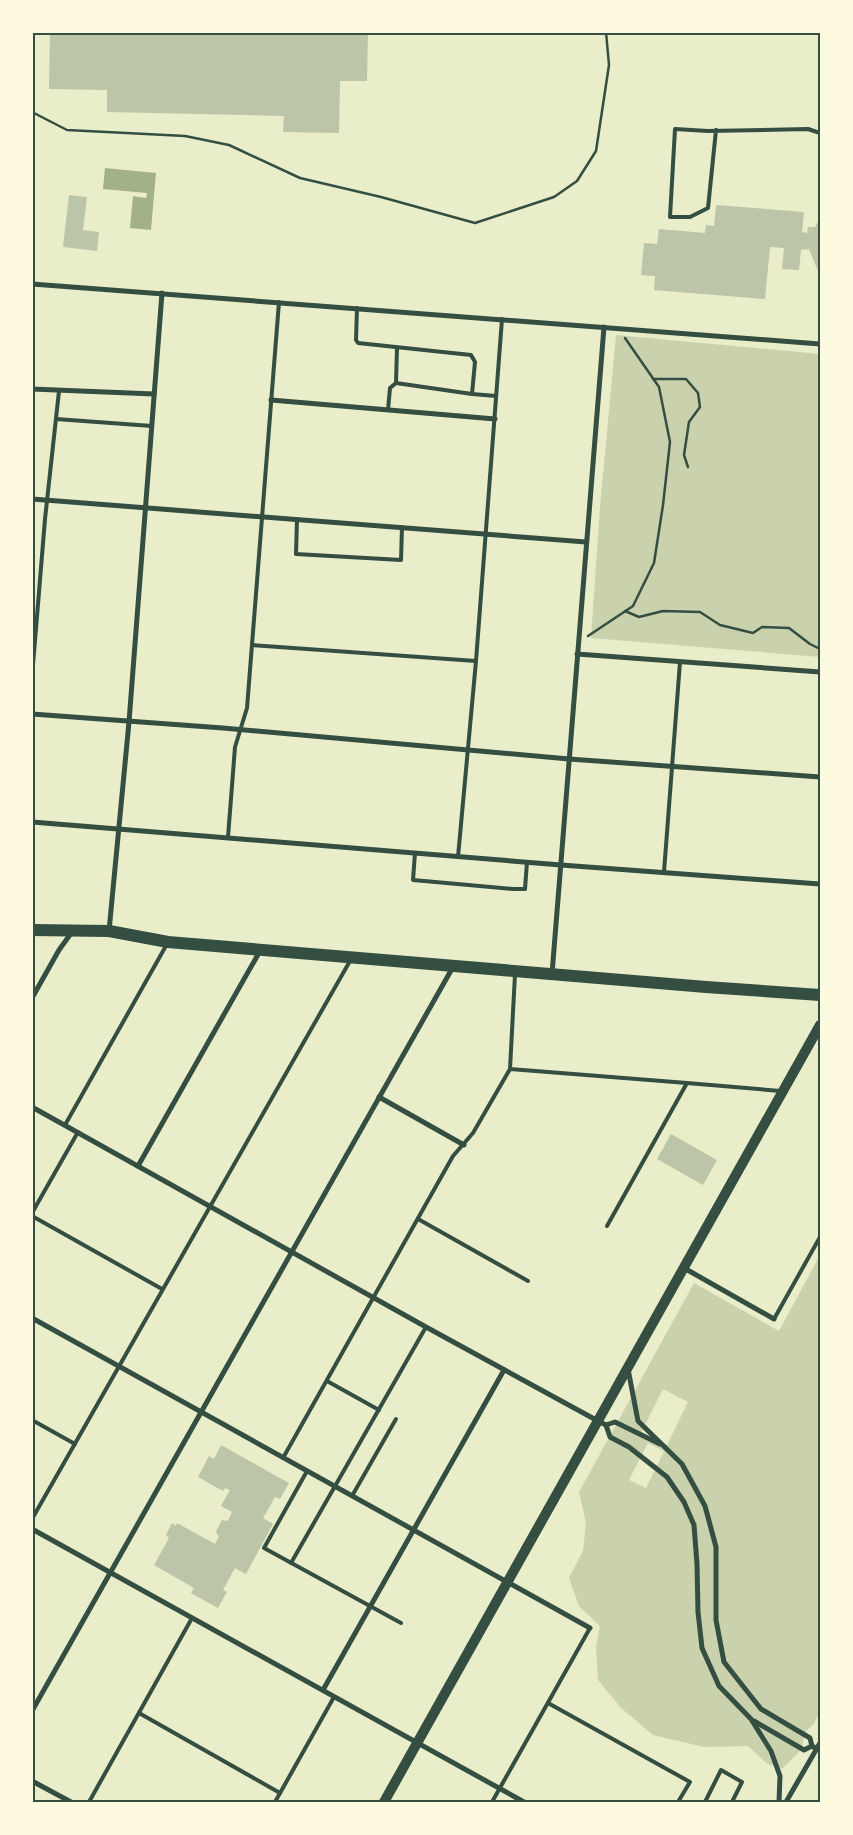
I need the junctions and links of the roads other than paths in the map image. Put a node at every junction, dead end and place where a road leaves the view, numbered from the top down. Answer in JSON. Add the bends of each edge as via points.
{"nodes":[{"id":1,"x":716,"y":130,"type":"junction"},
{"id":2,"x":820,"y":133,"type":"edge"},
{"id":3,"x":32,"y":284,"type":"edge"},
{"id":4,"x":162,"y":293,"type":"junction"},
{"id":5,"x":279,"y":302,"type":"junction"},
{"id":6,"x":357,"y":308,"type":"junction"},
{"id":7,"x":502,"y":319,"type":"junction"},
{"id":8,"x":604,"y":327,"type":"junction"},
{"id":9,"x":820,"y":344,"type":"edge"},
{"id":10,"x":397,"y":348,"type":"junction"},
{"id":11,"x":396,"y":383,"type":"junction"},
{"id":12,"x":32,"y":389,"type":"edge"},
{"id":13,"x":59,"y":391,"type":"junction"},
{"id":14,"x":154,"y":394,"type":"junction"},
{"id":15,"x":472,"y":394,"type":"junction"},
{"id":16,"x":496,"y":396,"type":"junction"},
{"id":17,"x":271,"y":400,"type":"junction"},
{"id":18,"x":388,"y":410,"type":"junction"},
{"id":19,"x":56,"y":419,"type":"junction"},
{"id":20,"x":495,"y":419,"type":"junction"},
{"id":21,"x":152,"y":426,"type":"junction"},
{"id":22,"x":32,"y":498,"type":"edge"},
{"id":23,"x":47,"y":500,"type":"junction"},
{"id":24,"x":146,"y":507,"type":"junction"},
{"id":25,"x":262,"y":516,"type":"junction"},
{"id":26,"x":297,"y":519,"type":"junction"},
{"id":27,"x":402,"y":527,"type":"junction"},
{"id":28,"x":486,"y":534,"type":"junction"},
{"id":29,"x":586,"y":542,"type":"junction"},
{"id":30,"x":32,"y":608,"type":"edge"},
{"id":31,"x":38,"y":608,"type":"junction"},
{"id":32,"x":252,"y":645,"type":"junction"},
{"id":33,"x":577,"y":654,"type":"junction"},
{"id":34,"x":476,"y":661,"type":"junction"},
{"id":35,"x":680,"y":662,"type":"junction"},
{"id":36,"x":820,"y":672,"type":"edge"},
{"id":37,"x":32,"y":677,"type":"edge"},
{"id":38,"x":32,"y":715,"type":"edge"},
{"id":39,"x":128,"y":722,"type":"junction"},
{"id":40,"x":240,"y":731,"type":"junction"},
{"id":41,"x":32,"y":744,"type":"edge"},
{"id":42,"x":468,"y":749,"type":"junction"},
{"id":43,"x":569,"y":759,"type":"junction"},
{"id":44,"x":672,"y":766,"type":"junction"},
{"id":45,"x":820,"y":777,"type":"edge"},
{"id":46,"x":32,"y":822,"type":"edge"},
{"id":47,"x":118,"y":828,"type":"junction"},
{"id":48,"x":228,"y":837,"type":"junction"},
{"id":49,"x":415,"y":853,"type":"junction"},
{"id":50,"x":458,"y":856,"type":"junction"},
{"id":51,"x":527,"y":862,"type":"junction"},
{"id":52,"x":561,"y":865,"type":"junction"},
{"id":53,"x":664,"y":872,"type":"junction"},
{"id":54,"x":820,"y":884,"type":"edge"},
{"id":55,"x":32,"y":930,"type":"edge"},
{"id":56,"x":72,"y":931,"type":"junction"},
{"id":57,"x":109,"y":931,"type":"junction"},
{"id":58,"x":168,"y":942,"type":"junction"},
{"id":59,"x":260,"y":950,"type":"junction"},
{"id":60,"x":352,"y":957,"type":"junction"},
{"id":61,"x":453,"y":966,"type":"junction"},
{"id":62,"x":515,"y":971,"type":"junction"},
{"id":63,"x":552,"y":974,"type":"junction"},
{"id":64,"x":820,"y":995,"type":"edge"},
{"id":65,"x":32,"y":998,"type":"edge"},
{"id":66,"x":820,"y":1025,"type":"edge"},
{"id":67,"x":510,"y":1069,"type":"junction"},
{"id":68,"x":687,"y":1083,"type":"junction"},
{"id":69,"x":784,"y":1091,"type":"junction"},
{"id":70,"x":379,"y":1097,"type":"junction"},
{"id":71,"x":32,"y":1107,"type":"edge"},
{"id":72,"x":65,"y":1125,"type":"junction"},
{"id":73,"x":78,"y":1132,"type":"junction"},
{"id":74,"x":464,"y":1145,"type":"junction"},
{"id":75,"x":138,"y":1166,"type":"junction"},
{"id":76,"x":209,"y":1206,"type":"junction"},
{"id":77,"x":32,"y":1214,"type":"edge"},
{"id":78,"x":418,"y":1219,"type":"junction"},
{"id":79,"x":607,"y":1226,"type":"dead end"},
{"id":80,"x":820,"y":1237,"type":"edge"},
{"id":81,"x":291,"y":1252,"type":"junction"},
{"id":82,"x":684,"y":1268,"type":"junction"},
{"id":83,"x":528,"y":1281,"type":"dead end"},
{"id":84,"x":162,"y":1289,"type":"junction"},
{"id":85,"x":374,"y":1298,"type":"junction"},
{"id":86,"x":32,"y":1318,"type":"edge"},
{"id":87,"x":774,"y":1319,"type":"joint"},
{"id":88,"x":426,"y":1327,"type":"junction"},
{"id":89,"x":119,"y":1366,"type":"junction"},
{"id":90,"x":628,"y":1369,"type":"junction"},
{"id":91,"x":504,"y":1370,"type":"junction"},
{"id":92,"x":327,"y":1381,"type":"junction"},
{"id":93,"x":379,"y":1410,"type":"junction"},
{"id":94,"x":201,"y":1412,"type":"junction"},
{"id":95,"x":396,"y":1419,"type":"dead end"},
{"id":96,"x":32,"y":1420,"type":"edge"},
{"id":97,"x":602,"y":1423,"type":"junction"},
{"id":98,"x":75,"y":1444,"type":"junction"},
{"id":99,"x":660,"y":1444,"type":"junction"},
{"id":100,"x":283,"y":1458,"type":"junction"},
{"id":101,"x":307,"y":1471,"type":"junction"},
{"id":102,"x":335,"y":1487,"type":"junction"},
{"id":103,"x":352,"y":1496,"type":"junction"},
{"id":104,"x":32,"y":1519,"type":"edge"},
{"id":105,"x":32,"y":1529,"type":"edge"},
{"id":106,"x":414,"y":1530,"type":"junction"},
{"id":107,"x":291,"y":1563,"type":"junction"},
{"id":108,"x":110,"y":1572,"type":"junction"},
{"id":109,"x":508,"y":1582,"type":"junction"},
{"id":110,"x":370,"y":1608,"type":"junction"},
{"id":111,"x":192,"y":1618,"type":"junction"},
{"id":112,"x":401,"y":1623,"type":"dead end"},
{"id":113,"x":590,"y":1628,"type":"joint"},
{"id":114,"x":323,"y":1690,"type":"junction"},
{"id":115,"x":334,"y":1697,"type":"junction"},
{"id":116,"x":548,"y":1703,"type":"junction"},
{"id":117,"x":32,"y":1711,"type":"edge"},
{"id":118,"x":139,"y":1714,"type":"junction"},
{"id":119,"x":751,"y":1719,"type":"junction"},
{"id":120,"x":417,"y":1743,"type":"junction"},
{"id":121,"x":820,"y":1743,"type":"edge"},
{"id":122,"x":814,"y":1747,"type":"junction"},
{"id":123,"x":32,"y":1781,"type":"edge"},
{"id":124,"x":499,"y":1789,"type":"junction"},
{"id":125,"x":280,"y":1793,"type":"junction"},
{"id":126,"x":71,"y":1802,"type":"edge"},
{"id":127,"x":89,"y":1802,"type":"edge"},
{"id":128,"x":275,"y":1802,"type":"edge"},
{"id":129,"x":384,"y":1802,"type":"edge"},
{"id":130,"x":492,"y":1802,"type":"edge"},
{"id":131,"x":524,"y":1802,"type":"edge"},
{"id":132,"x":678,"y":1802,"type":"edge"},
{"id":133,"x":705,"y":1802,"type":"edge"},
{"id":134,"x":732,"y":1802,"type":"edge"},
{"id":135,"x":779,"y":1802,"type":"edge"},
{"id":136,"x":786,"y":1802,"type":"edge"}],
"edges":[{"from":1,"to":1,"type":"lane","via":[[675,129],[670,217],[690,217],[708,208]]},
{"from":1,"to":2,"type":"lane","via":[[808,129]]},
{"from":3,"to":4,"type":"street"},
{"from":4,"to":5,"type":"street"},
{"from":4,"to":14,"type":"street"},
{"from":5,"to":6,"type":"street"},
{"from":5,"to":17,"type":"lane"},
{"from":6,"to":7,"type":"street"},
{"from":6,"to":10,"type":"lane","via":[[358,343]]},
{"from":7,"to":8,"type":"street"},
{"from":7,"to":16,"type":"lane"},
{"from":8,"to":9,"type":"street"},
{"from":8,"to":29,"type":"street"},
{"from":10,"to":11,"type":"lane"},
{"from":10,"to":15,"type":"lane","via":[[470,355],[475,362]]},
{"from":11,"to":15,"type":"lane"},
{"from":11,"to":18,"type":"lane","via":[[390,388]]},
{"from":12,"to":13,"type":"street"},
{"from":13,"to":14,"type":"street"},
{"from":13,"to":19,"type":"lane"},
{"from":14,"to":21,"type":"street"},
{"from":15,"to":16,"type":"lane"},
{"from":16,"to":20,"type":"lane"},
{"from":17,"to":18,"type":"street"},
{"from":17,"to":25,"type":"lane"},
{"from":18,"to":20,"type":"street"},
{"from":19,"to":21,"type":"lane"},
{"from":19,"to":23,"type":"lane"},
{"from":20,"to":28,"type":"lane"},
{"from":21,"to":24,"type":"street"},
{"from":22,"to":23,"type":"street"},
{"from":23,"to":24,"type":"street"},
{"from":23,"to":31,"type":"lane"},
{"from":24,"to":25,"type":"street"},
{"from":24,"to":39,"type":"street"},
{"from":25,"to":26,"type":"street"},
{"from":25,"to":32,"type":"lane"},
{"from":26,"to":27,"type":"street"},
{"from":26,"to":27,"type":"lane","via":[[296,554],[402,560]]},
{"from":27,"to":28,"type":"street"},
{"from":28,"to":29,"type":"street"},
{"from":28,"to":34,"type":"lane"},
{"from":29,"to":33,"type":"street"},
{"from":30,"to":31,"type":"lane"},
{"from":31,"to":37,"type":"lane"},
{"from":32,"to":34,"type":"lane"},
{"from":32,"to":40,"type":"lane","via":[[247,708]]},
{"from":33,"to":35,"type":"street"},
{"from":33,"to":43,"type":"street"},
{"from":34,"to":42,"type":"lane"},
{"from":35,"to":36,"type":"street"},
{"from":35,"to":44,"type":"lane"},
{"from":38,"to":39,"type":"street"},
{"from":38,"to":41,"type":"lane"},
{"from":39,"to":40,"type":"street"},
{"from":39,"to":47,"type":"street"},
{"from":40,"to":42,"type":"street"},
{"from":40,"to":48,"type":"lane","via":[[235,747]]},
{"from":42,"to":43,"type":"street"},
{"from":42,"to":50,"type":"lane"},
{"from":43,"to":44,"type":"street"},
{"from":43,"to":52,"type":"street"},
{"from":44,"to":45,"type":"street"},
{"from":44,"to":53,"type":"lane"},
{"from":46,"to":47,"type":"street"},
{"from":47,"to":48,"type":"street"},
{"from":47,"to":57,"type":"street"},
{"from":48,"to":49,"type":"street"},
{"from":49,"to":50,"type":"street"},
{"from":49,"to":51,"type":"lane","via":[[413,880],[459,884],[524,889]]},
{"from":50,"to":51,"type":"street"},
{"from":51,"to":52,"type":"street"},
{"from":52,"to":53,"type":"street"},
{"from":52,"to":63,"type":"street"},
{"from":53,"to":54,"type":"street"},
{"from":55,"to":56,"type":"main road"},
{"from":56,"to":57,"type":"main road"},
{"from":56,"to":65,"type":"street"},
{"from":57,"to":58,"type":"main road"},
{"from":58,"to":59,"type":"main road"},
{"from":58,"to":72,"type":"lane"},
{"from":59,"to":60,"type":"main road"},
{"from":59,"to":75,"type":"street"},
{"from":60,"to":61,"type":"main road"},
{"from":60,"to":76,"type":"lane"},
{"from":61,"to":62,"type":"main road"},
{"from":61,"to":70,"type":"street"},
{"from":62,"to":63,"type":"main road"},
{"from":62,"to":67,"type":"lane"},
{"from":63,"to":64,"type":"main road"},
{"from":66,"to":69,"type":"main road"},
{"from":67,"to":68,"type":"lane"},
{"from":67,"to":74,"type":"lane"},
{"from":68,"to":69,"type":"lane"},
{"from":68,"to":79,"type":"lane"},
{"from":69,"to":82,"type":"main road"},
{"from":70,"to":74,"type":"street"},
{"from":70,"to":81,"type":"street"},
{"from":71,"to":72,"type":"street"},
{"from":72,"to":73,"type":"street"},
{"from":73,"to":75,"type":"street"},
{"from":73,"to":77,"type":"lane"},
{"from":74,"to":78,"type":"lane","via":[[453,1156]]},
{"from":75,"to":76,"type":"street"},
{"from":76,"to":81,"type":"street"},
{"from":76,"to":84,"type":"lane"},
{"from":77,"to":84,"type":"lane"},
{"from":78,"to":83,"type":"lane"},
{"from":78,"to":85,"type":"lane"},
{"from":80,"to":87,"type":"lane"},
{"from":81,"to":85,"type":"street"},
{"from":81,"to":94,"type":"street"},
{"from":82,"to":87,"type":"street"},
{"from":82,"to":90,"type":"main road"},
{"from":84,"to":89,"type":"lane"},
{"from":85,"to":88,"type":"street"},
{"from":85,"to":92,"type":"lane"},
{"from":86,"to":89,"type":"street"},
{"from":88,"to":91,"type":"street"},
{"from":88,"to":93,"type":"lane"},
{"from":89,"to":94,"type":"street"},
{"from":89,"to":98,"type":"lane"},
{"from":90,"to":97,"type":"main road"},
{"from":90,"to":99,"type":"street","via":[[638,1421]]},
{"from":91,"to":97,"type":"street"},
{"from":91,"to":106,"type":"street"},
{"from":92,"to":93,"type":"lane"},
{"from":92,"to":100,"type":"lane"},
{"from":93,"to":102,"type":"lane"},
{"from":94,"to":100,"type":"street"},
{"from":94,"to":108,"type":"street"},
{"from":95,"to":103,"type":"lane"},
{"from":96,"to":98,"type":"lane"},
{"from":97,"to":99,"type":"street","via":[[615,1422]]},
{"from":97,"to":109,"type":"main road"},
{"from":97,"to":119,"type":"street","via":[[610,1437],[629,1446],[667,1477],[684,1502],[694,1525],[702,1648],[719,1686]]},
{"from":98,"to":104,"type":"lane"},
{"from":99,"to":122,"type":"street","via":[[682,1464],[705,1506],[716,1547],[716,1620],[724,1662],[761,1708],[810,1738]]},
{"from":100,"to":101,"type":"street"},
{"from":101,"to":102,"type":"street"},
{"from":101,"to":107,"type":"lane","via":[[264,1548]]},
{"from":102,"to":103,"type":"street"},
{"from":102,"to":107,"type":"lane"},
{"from":103,"to":106,"type":"street"},
{"from":105,"to":108,"type":"street"},
{"from":106,"to":109,"type":"street"},
{"from":106,"to":110,"type":"street"},
{"from":107,"to":110,"type":"lane"},
{"from":108,"to":111,"type":"street"},
{"from":108,"to":117,"type":"street"},
{"from":109,"to":113,"type":"street"},
{"from":109,"to":120,"type":"main road"},
{"from":110,"to":112,"type":"lane"},
{"from":110,"to":114,"type":"street"},
{"from":111,"to":114,"type":"street"},
{"from":111,"to":118,"type":"lane"},
{"from":113,"to":116,"type":"lane"},
{"from":114,"to":115,"type":"street"},
{"from":115,"to":120,"type":"street"},
{"from":115,"to":125,"type":"lane"},
{"from":116,"to":124,"type":"lane"},
{"from":116,"to":132,"type":"lane","via":[[690,1782]]},
{"from":118,"to":125,"type":"lane"},
{"from":118,"to":127,"type":"lane"},
{"from":119,"to":122,"type":"street","via":[[804,1750]]},
{"from":119,"to":135,"type":"street","via":[[771,1751],[780,1776]]},
{"from":120,"to":124,"type":"street"},
{"from":120,"to":129,"type":"main road"},
{"from":121,"to":122,"type":"street"},
{"from":122,"to":136,"type":"street"},
{"from":123,"to":126,"type":"street"},
{"from":124,"to":130,"type":"lane"},
{"from":124,"to":131,"type":"street"},
{"from":125,"to":128,"type":"lane"},
{"from":133,"to":134,"type":"lane","via":[[722,1770],[742,1782]]}]}
